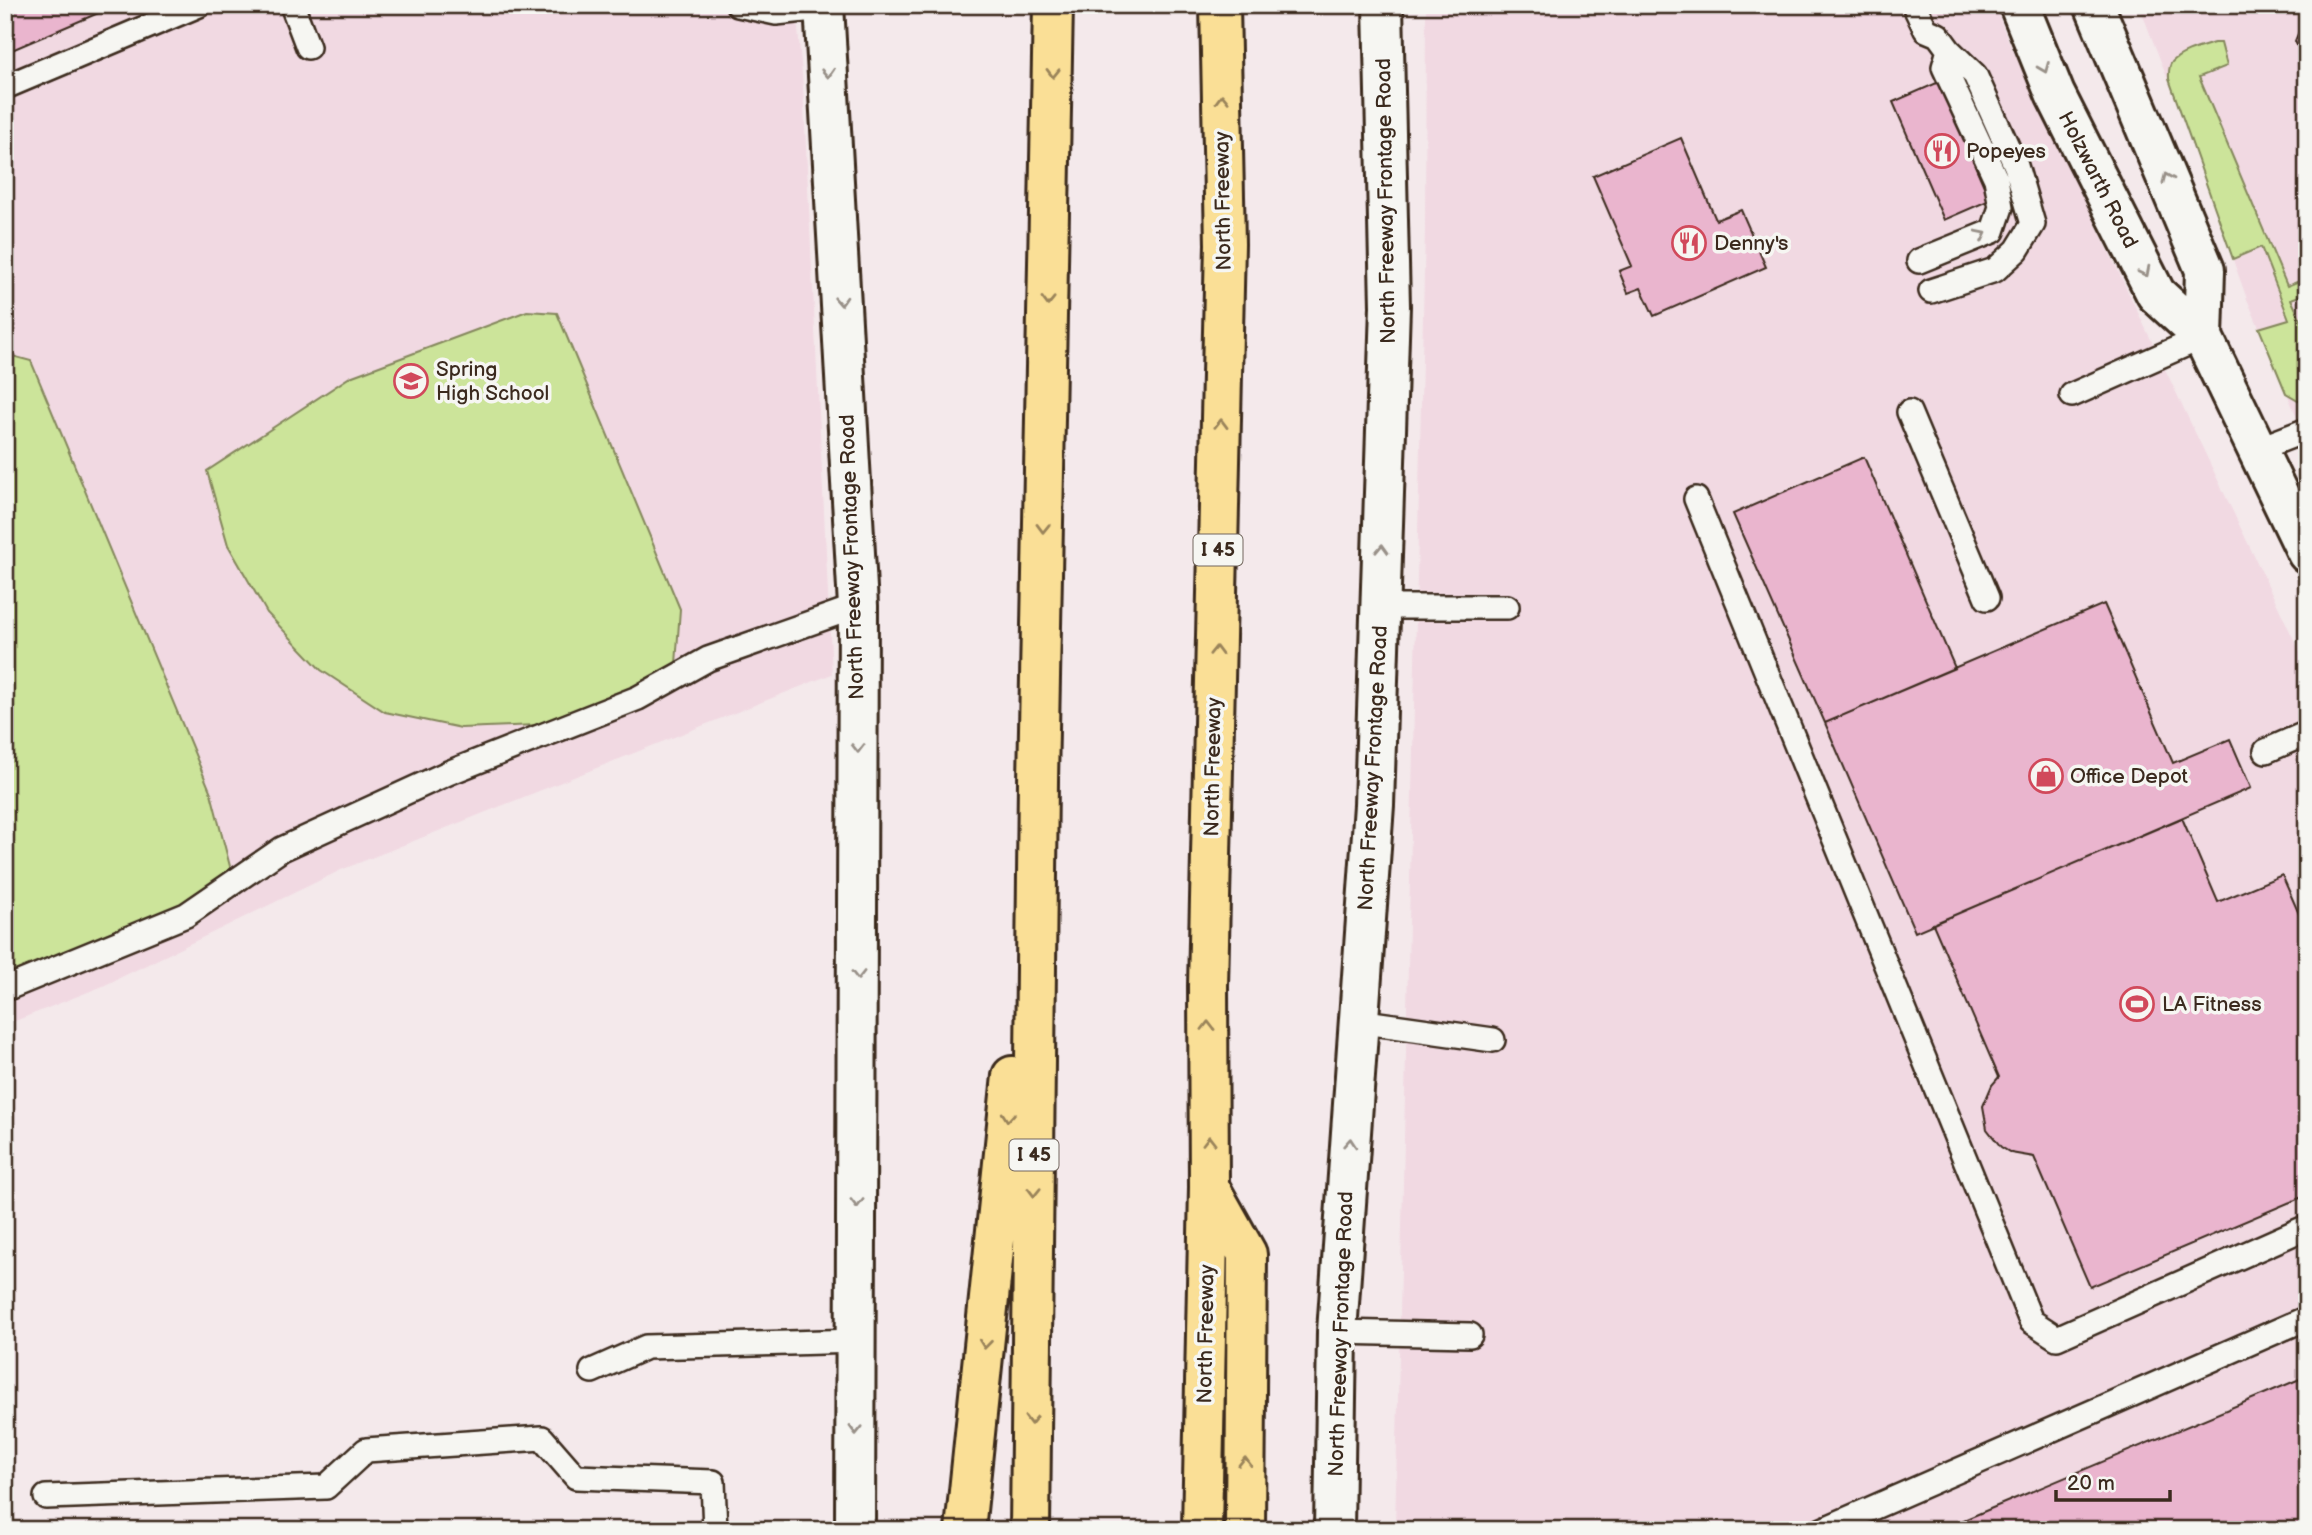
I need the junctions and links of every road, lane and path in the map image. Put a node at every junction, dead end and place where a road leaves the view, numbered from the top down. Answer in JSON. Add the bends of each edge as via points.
{"nodes":[{"id":1,"x":199,"y":5,"type":"edge"},
{"id":2,"x":292,"y":5,"type":"edge"},
{"id":3,"x":738,"y":5,"type":"edge"},
{"id":4,"x":1052,"y":5,"type":"edge"},
{"id":5,"x":1220,"y":5,"type":"edge"},
{"id":6,"x":1383,"y":5,"type":"edge"},
{"id":7,"x":1914,"y":5,"type":"edge"},
{"id":8,"x":2019,"y":5,"type":"edge"},
{"id":9,"x":2094,"y":5,"type":"edge"},
{"id":10,"x":824,"y":6,"type":"edge"},
{"id":11,"x":308,"y":47,"type":"dead end"},
{"id":12,"x":1949,"y":50,"type":"junction"},
{"id":13,"x":5,"y":87,"type":"edge"},
{"id":14,"x":1919,"y":261,"type":"dead end"},
{"id":15,"x":1931,"y":291,"type":"dead end"},
{"id":16,"x":2203,"y":337,"type":"junction"},
{"id":17,"x":2072,"y":395,"type":"dead end"},
{"id":18,"x":1909,"y":412,"type":"dead end"},
{"id":19,"x":2307,"y":430,"type":"edge"},
{"id":20,"x":2258,"y":449,"type":"junction"},
{"id":21,"x":1696,"y":499,"type":"dead end"},
{"id":22,"x":2307,"y":553,"type":"edge"},
{"id":23,"x":1987,"y":598,"type":"dead end"},
{"id":24,"x":858,"y":606,"type":"junction"},
{"id":25,"x":1380,"y":607,"type":"junction"},
{"id":26,"x":1507,"y":607,"type":"dead end"},
{"id":27,"x":2307,"y":733,"type":"edge"},
{"id":28,"x":2266,"y":751,"type":"dead end"},
{"id":29,"x":1038,"y":781,"type":"junction"},
{"id":30,"x":5,"y":989,"type":"edge"},
{"id":31,"x":1358,"y":1021,"type":"junction"},
{"id":32,"x":1493,"y":1040,"type":"dead end"},
{"id":33,"x":1209,"y":1187,"type":"junction"},
{"id":34,"x":2307,"y":1227,"type":"edge"},
{"id":35,"x":2307,"y":1318,"type":"edge"},
{"id":36,"x":1337,"y":1332,"type":"junction"},
{"id":37,"x":1470,"y":1335,"type":"dead end"},
{"id":38,"x":857,"y":1341,"type":"junction"},
{"id":39,"x":592,"y":1371,"type":"dead end"},
{"id":40,"x":46,"y":1497,"type":"dead end"},
{"id":41,"x":715,"y":1530,"type":"edge"},
{"id":42,"x":855,"y":1530,"type":"edge"},
{"id":43,"x":965,"y":1530,"type":"edge"},
{"id":44,"x":1030,"y":1530,"type":"edge"},
{"id":45,"x":1202,"y":1530,"type":"edge"},
{"id":46,"x":1245,"y":1530,"type":"edge"},
{"id":47,"x":1334,"y":1530,"type":"edge"},
{"id":48,"x":1822,"y":1530,"type":"edge"}],
"edges":[{"from":1,"to":13,"type":"lane"},
{"from":2,"to":11,"type":"lane"},
{"from":3,"to":10,"type":"lane","via":[[776,13]]},
{"from":4,"to":29,"type":"highway","number":"I 45","one_way":true},
{"from":33,"to":5,"type":"highway","name":"North Freeway","number":"I 45","one_way":true,"via":[[1208,986],[1225,244]]},
{"from":25,"to":6,"type":"main road","name":"North Freeway Frontage Road","one_way":true,"via":[[1390,306]]},
{"from":7,"to":12,"type":"lane","via":[[1926,30],[1938,35]]},
{"from":8,"to":16,"type":"main road","name":"Holzwarth Road","one_way":true,"via":[[2055,94],[2157,294]]},
{"from":16,"to":9,"type":"main road","name":"Holzwarth Road","one_way":true,"via":[[2205,270]]},
{"from":10,"to":24,"type":"main road","name":"North Freeway Frontage Road","one_way":true},
{"from":14,"to":12,"type":"lane","one_way":true,"via":[[1993,231],[2001,208],[1996,178],[1944,67]]},
{"from":12,"to":15,"type":"lane","via":[[1975,75],[2016,166],[2033,224],[2017,250],[1995,270]]},
{"from":16,"to":17,"type":"lane"},
{"from":16,"to":20,"type":"main road","name":"Holzwarth Road"},
{"from":18,"to":23,"type":"lane"},
{"from":19,"to":20,"type":"lane"},
{"from":20,"to":22,"type":"main road","name":"Holzwarth Road"},
{"from":21,"to":34,"type":"lane","via":[[2031,1321],[2057,1338]]},
{"from":24,"to":30,"type":"lane","via":[[708,659],[638,698],[448,773],[282,849],[186,915]]},
{"from":24,"to":38,"type":"main road","name":"North Freeway Frontage Road","one_way":true},
{"from":25,"to":26,"type":"lane"},
{"from":25,"to":31,"type":"main road","name":"North Freeway Frontage Road","via":[[1374,805]]},
{"from":27,"to":28,"type":"lane"},
{"from":29,"to":43,"type":"highway","one_way":true},
{"from":29,"to":44,"type":"highway","number":"I 45","one_way":true},
{"from":31,"to":32,"type":"lane"},
{"from":36,"to":31,"type":"main road","name":"North Freeway Frontage Road","one_way":true},
{"from":33,"to":45,"type":"highway","name":"North Freeway","number":"I 45"},
{"from":46,"to":33,"type":"highway","one_way":true,"via":[[1247,1254]]},
{"from":35,"to":48,"type":"lane"},
{"from":36,"to":37,"type":"lane"},
{"from":36,"to":47,"type":"main road","name":"North Freeway Frontage Road"},
{"from":38,"to":39,"type":"lane","via":[[646,1347]]},
{"from":38,"to":42,"type":"main road","name":"North Freeway Frontage Road","one_way":true},
{"from":40,"to":41,"type":"lane","via":[[326,1487],[366,1451],[542,1438],[576,1477],[713,1482]]}]}
